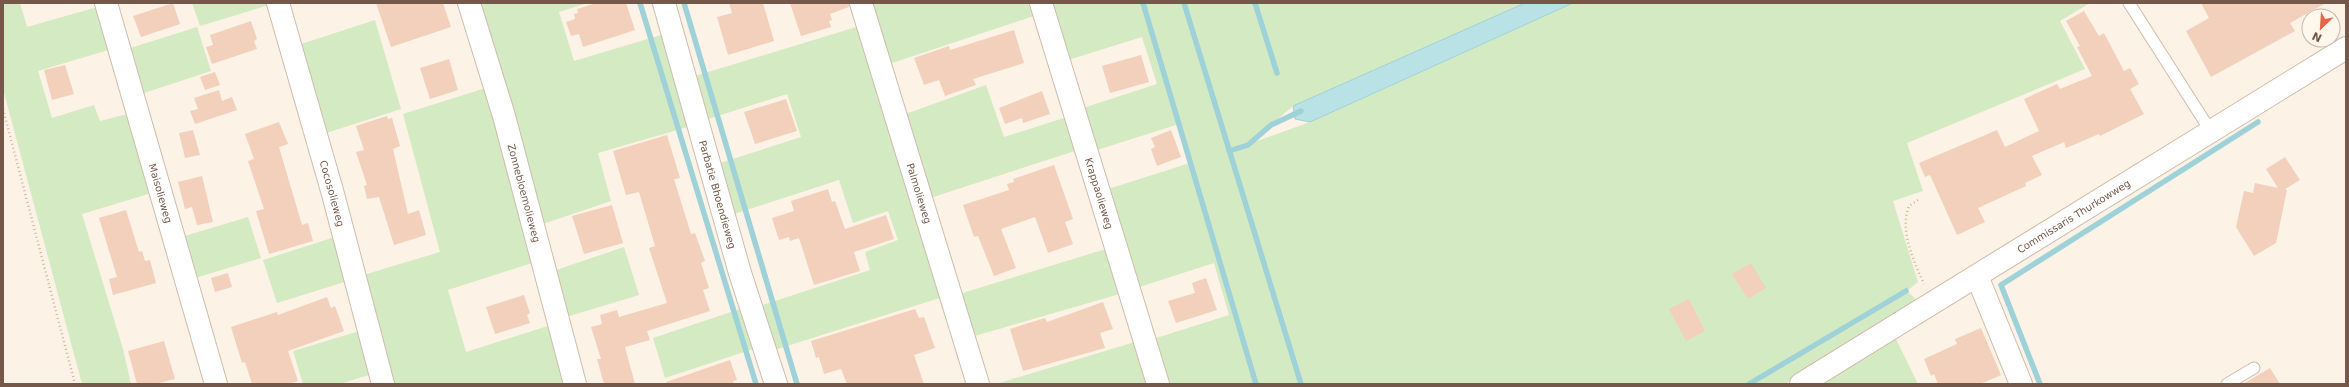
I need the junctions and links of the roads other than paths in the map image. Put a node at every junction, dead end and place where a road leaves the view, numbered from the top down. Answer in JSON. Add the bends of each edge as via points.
{"nodes":[{"id":1,"x":106,"y":3,"type":"edge"},
{"id":2,"x":278,"y":3,"type":"edge"},
{"id":3,"x":469,"y":3,"type":"edge"},
{"id":4,"x":664,"y":3,"type":"edge"},
{"id":5,"x":861,"y":3,"type":"edge"},
{"id":6,"x":1041,"y":3,"type":"edge"},
{"id":7,"x":2129,"y":3,"type":"edge"},
{"id":8,"x":2346,"y":48,"type":"edge"},
{"id":9,"x":2210,"y":130,"type":"junction"},
{"id":10,"x":1977,"y":276,"type":"junction"},
{"id":11,"x":2254,"y":368,"type":"dead end"},
{"id":12,"x":216,"y":384,"type":"edge"},
{"id":13,"x":383,"y":384,"type":"edge"},
{"id":14,"x":576,"y":384,"type":"edge"},
{"id":15,"x":776,"y":384,"type":"edge"},
{"id":16,"x":978,"y":384,"type":"edge"},
{"id":17,"x":1158,"y":384,"type":"edge"},
{"id":18,"x":1801,"y":384,"type":"edge"},
{"id":19,"x":2021,"y":384,"type":"edge"},
{"id":20,"x":2227,"y":384,"type":"edge"}],
"edges":[{"from":1,"to":12,"type":"street","name":"Maisolieweg"},
{"from":2,"to":13,"type":"street","name":"Cocosolieweg","via":[[329,179]]},
{"from":3,"to":14,"type":"street","name":"Zonnebloemolieweg","via":[[508,130]]},
{"from":4,"to":15,"type":"street","name":"Parbatie Bhoendieweg","via":[[740,273]]},
{"from":5,"to":16,"type":"street","name":"Palmolieweg"},
{"from":6,"to":17,"type":"street","name":"Krappaolieweg"},
{"from":7,"to":9,"type":"lane"},
{"from":8,"to":9,"type":"street","name":"Commissaris Thurkowweg"},
{"from":9,"to":10,"type":"street","name":"Commissaris Thurkowweg"},
{"from":10,"to":18,"type":"street","name":"Commissaris Thurkowweg"},
{"from":10,"to":19,"type":"street"},
{"from":11,"to":20,"type":"lane"}]}
